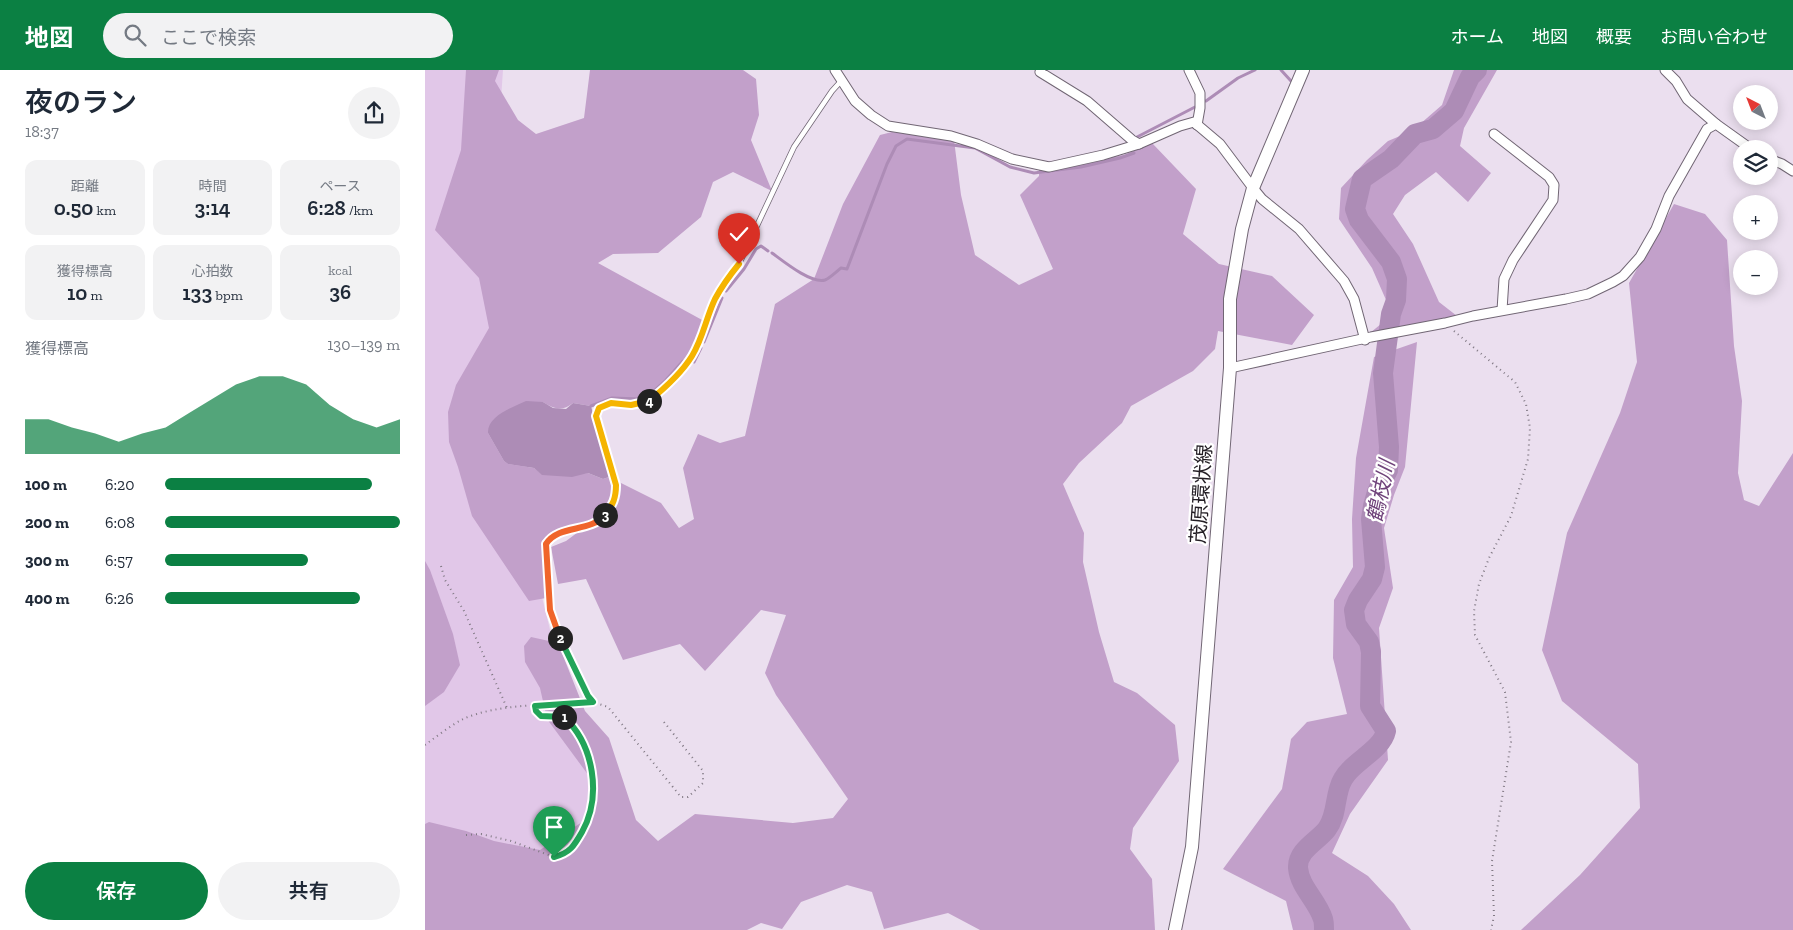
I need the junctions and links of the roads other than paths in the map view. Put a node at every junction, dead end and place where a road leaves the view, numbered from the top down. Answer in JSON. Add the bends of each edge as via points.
{"nodes":[{"id":1,"x":835,"y":70,"type":"edge"},
{"id":2,"x":1041,"y":70,"type":"edge"},
{"id":3,"x":1189,"y":70,"type":"edge"},
{"id":4,"x":1303,"y":70,"type":"edge"},
{"id":5,"x":1665,"y":70,"type":"edge"},
{"id":6,"x":842,"y":80,"type":"junction"},
{"id":7,"x":1716,"y":124,"type":"junction"},
{"id":8,"x":1197,"y":125,"type":"junction"},
{"id":9,"x":1494,"y":134,"type":"dead end"},
{"id":10,"x":1738,"y":140,"type":"edge"},
{"id":11,"x":1139,"y":144,"type":"junction"},
{"id":12,"x":1778,"y":162,"type":"edge"},
{"id":13,"x":1793,"y":171,"type":"edge"},
{"id":14,"x":1253,"y":188,"type":"junction"},
{"id":15,"x":739,"y":264,"type":"road end"},
{"id":16,"x":1502,"y":310,"type":"junction"},
{"id":17,"x":1368,"y":338,"type":"junction"},
{"id":18,"x":1230,"y":368,"type":"junction"},
{"id":19,"x":1175,"y":930,"type":"edge"}],
"edges":[{"from":1,"to":6,"type":"street"},
{"from":2,"to":11,"type":"street","via":[[1087,101]]},
{"from":3,"to":8,"type":"street","via":[[1200,93]]},
{"from":4,"to":14,"type":"main road","name":"茂原環状線"},
{"from":5,"to":7,"type":"street","via":[[1677,81],[1687,99]]},
{"from":6,"to":11,"type":"street","via":[[855,101],[887,126],[951,136],[1012,160],[1049,167]]},
{"from":6,"to":15,"type":"lane","via":[[794,147]]},
{"from":7,"to":10,"type":"street"},
{"from":7,"to":16,"type":"street","via":[[1707,129],[1669,196],[1649,242],[1623,276],[1587,294]]},
{"from":8,"to":11,"type":"street","via":[[1194,122],[1180,126]]},
{"from":8,"to":14,"type":"street","via":[[1220,144]]},
{"from":9,"to":16,"type":"street","via":[[1549,177],[1554,185],[1553,200],[1504,279]]},
{"from":12,"to":13,"type":"street"},
{"from":14,"to":17,"type":"street","via":[[1299,229],[1344,280]]},
{"from":14,"to":18,"type":"main road","name":"茂原環状線","via":[[1230,299]]},
{"from":16,"to":17,"type":"street"},
{"from":17,"to":18,"type":"street"},
{"from":18,"to":19,"type":"main road","name":"茂原環状線","via":[[1192,847]]}]}
